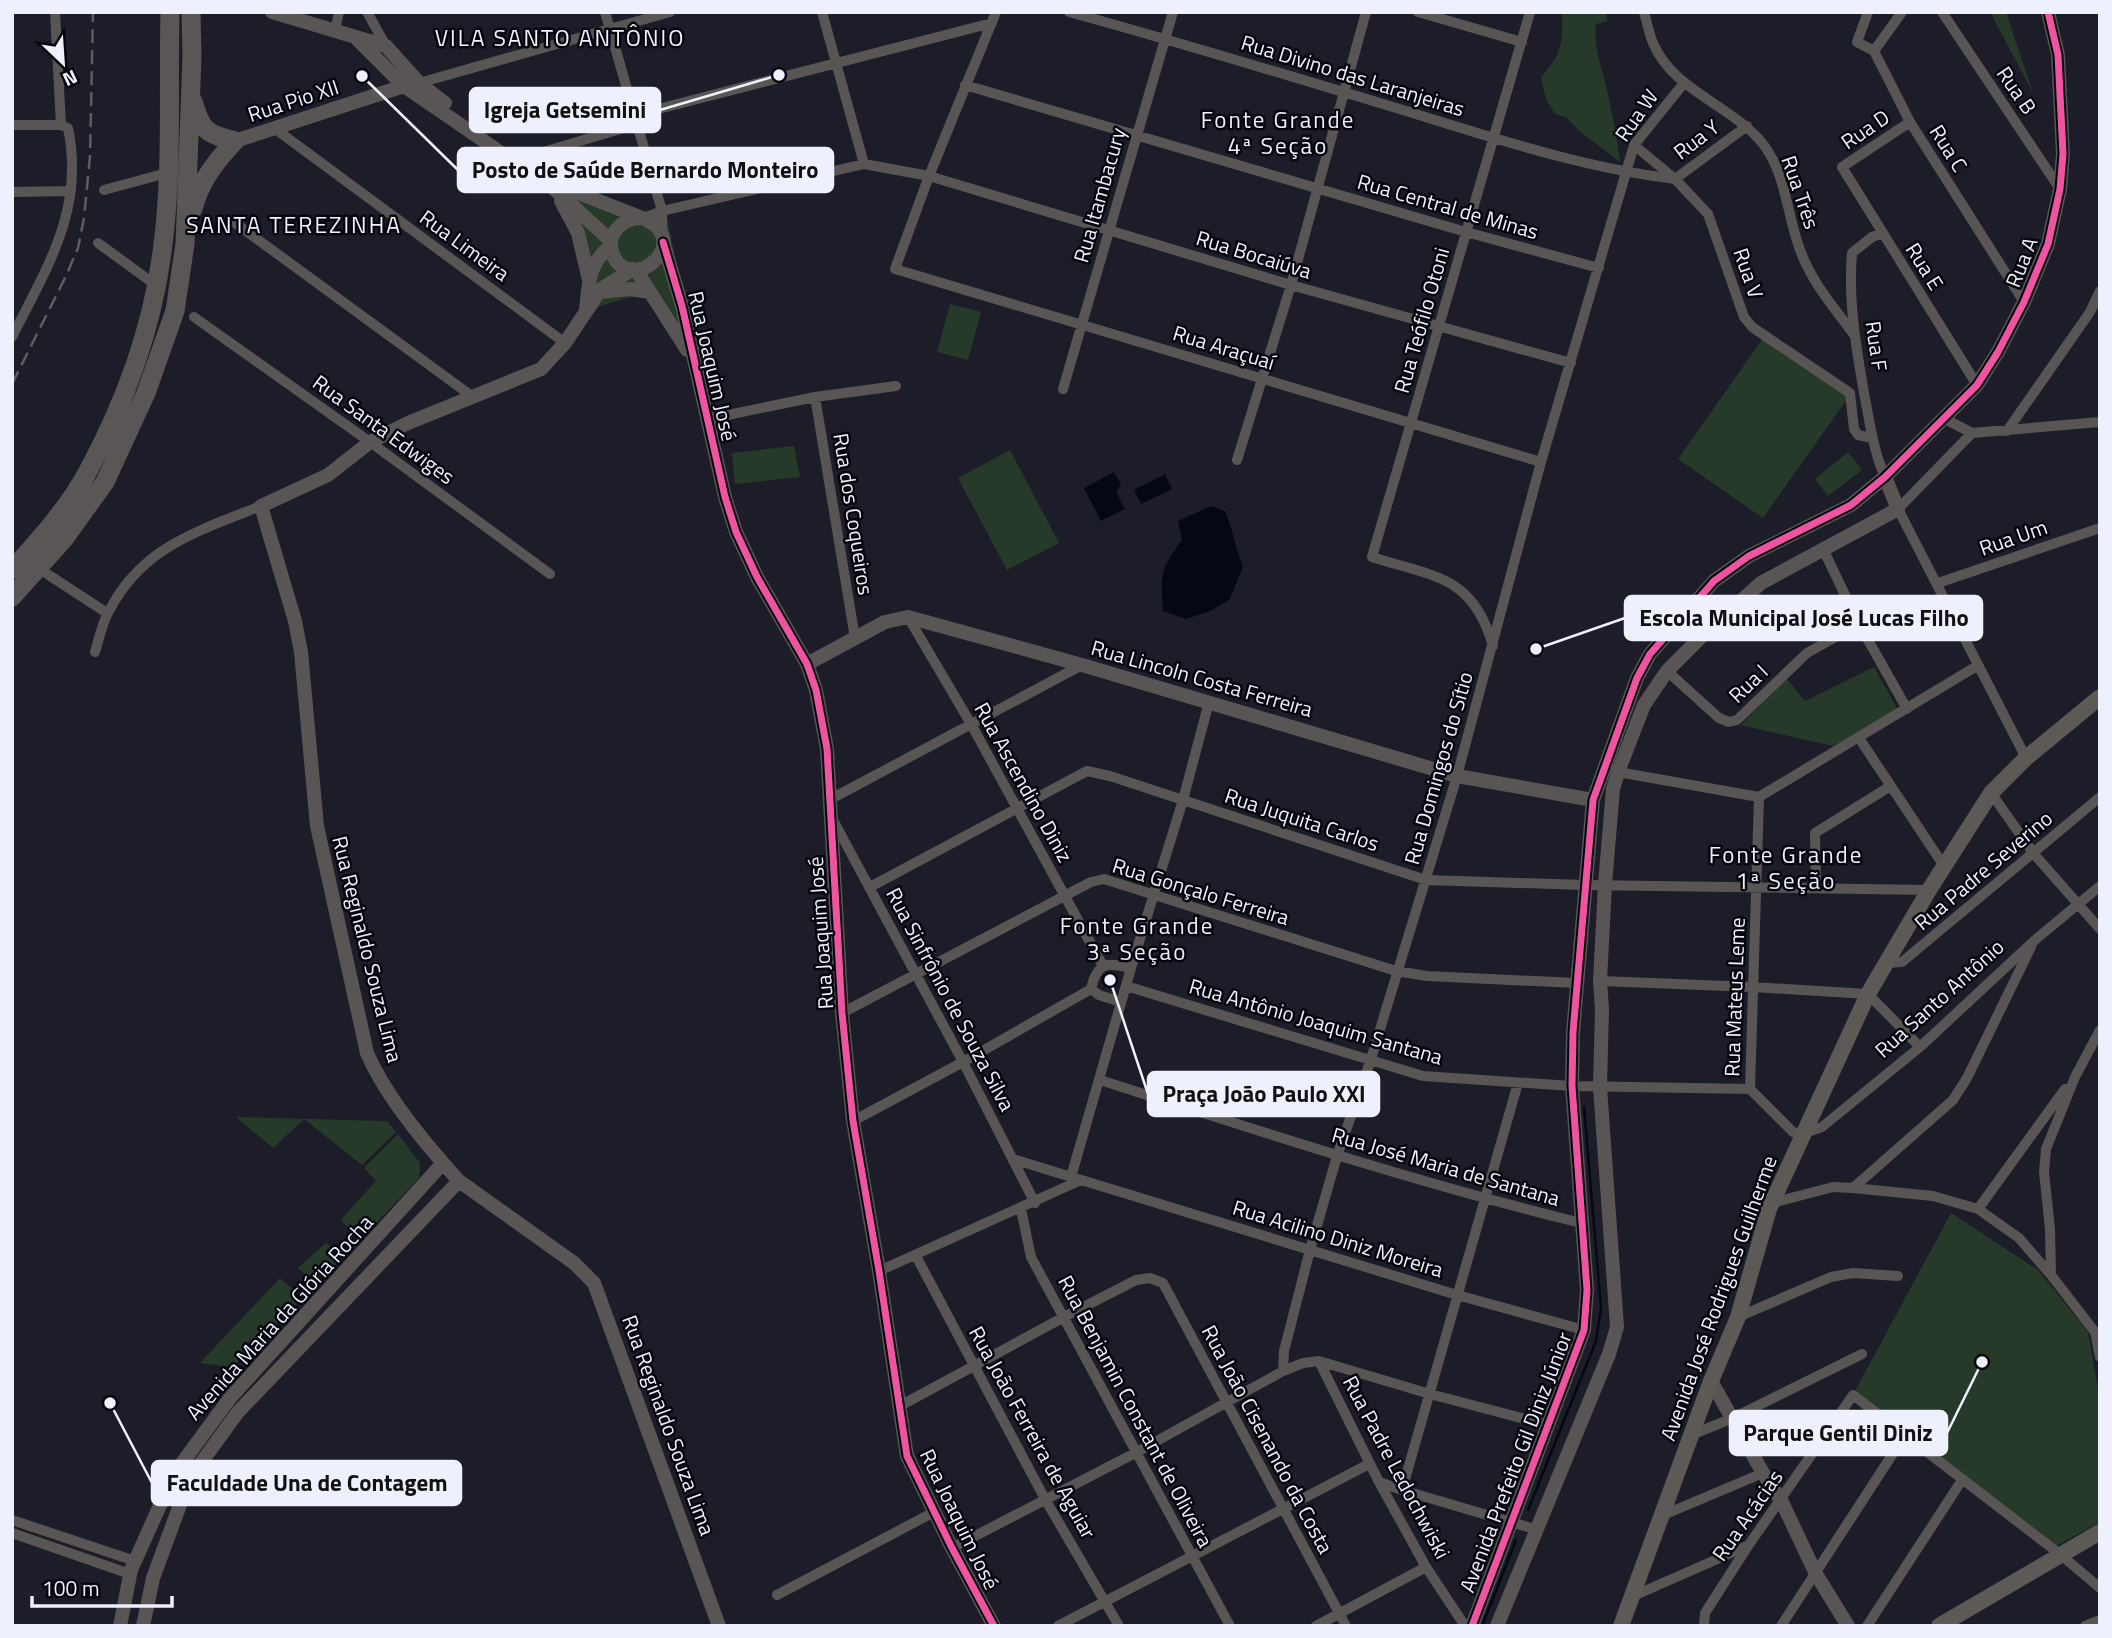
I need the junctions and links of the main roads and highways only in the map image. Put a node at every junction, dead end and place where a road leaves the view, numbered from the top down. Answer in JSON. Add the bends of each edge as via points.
{"nodes":[{"id":1,"x":170,"y":12,"type":"edge"},
{"id":2,"x":191,"y":12,"type":"edge"},
{"id":3,"x":190,"y":85,"type":"junction"},
{"id":4,"x":185,"y":244,"type":"junction"},
{"id":5,"x":12,"y":570,"type":"edge"},
{"id":6,"x":12,"y":597,"type":"edge"},
{"id":7,"x":2100,"y":697,"type":"edge"},
{"id":8,"x":2100,"y":1532,"type":"edge"},
{"id":9,"x":1621,"y":1626,"type":"edge"},
{"id":10,"x":1939,"y":1626,"type":"edge"}],
"edges":[{"from":1,"to":5,"type":"highway","via":[[162,249],[157,286],[130,382],[86,474],[46,532]]},
{"from":2,"to":3,"type":"highway"},
{"from":3,"to":4,"type":"highway"},
{"from":3,"to":4,"type":"highway","via":[[200,121],[211,135],[235,141],[202,184]]},
{"from":4,"to":6,"type":"highway","via":[[175,311],[146,393],[105,482]]},
{"from":7,"to":9,"type":"main road","name":"Avenida José Rodrigues Guilherme","via":[[1991,793],[1868,994],[1772,1203],[1738,1317]]},
{"from":8,"to":10,"type":"main road"}]}
